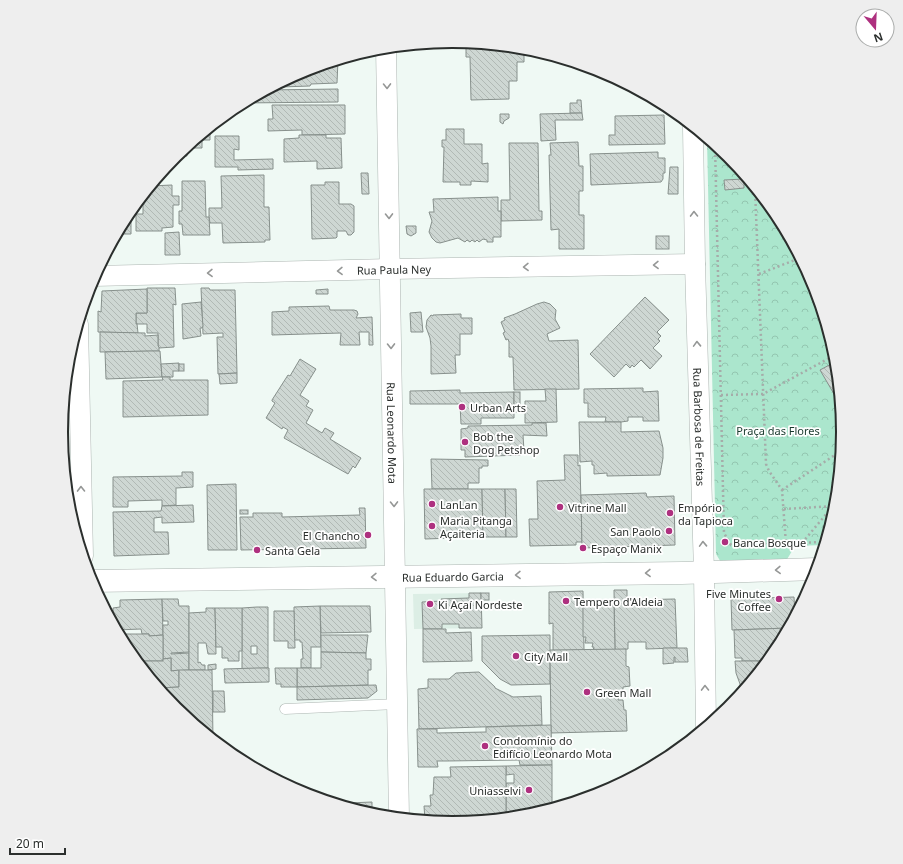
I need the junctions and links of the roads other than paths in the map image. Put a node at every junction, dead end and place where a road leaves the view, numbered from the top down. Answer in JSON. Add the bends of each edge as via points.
{"nodes":[{"id":1,"x":386,"y":53,"type":"edge"},
{"id":2,"x":693,"y":133,"type":"edge"},
{"id":3,"x":694,"y":264,"type":"junction"},
{"id":4,"x":390,"y":269,"type":"junction"},
{"id":5,"x":101,"y":276,"type":"edge"},
{"id":6,"x":78,"y":343,"type":"edge"},
{"id":7,"x":83,"y":536,"type":"edge"},
{"id":8,"x":810,"y":569,"type":"edge"},
{"id":9,"x":704,"y":572,"type":"junction"},
{"id":10,"x":395,"y":577,"type":"junction"},
{"id":11,"x":98,"y":581,"type":"edge"},
{"id":12,"x":397,"y":704,"type":"junction"},
{"id":13,"x":285,"y":709,"type":"dead end"},
{"id":14,"x":706,"y":720,"type":"edge"},
{"id":15,"x":399,"y":813,"type":"edge"}],
"edges":[{"from":1,"to":4,"type":"street","name":"Rua Leonardo Mota","one_way":true},
{"from":3,"to":2,"type":"street","name":"Rua Barbosa de Freitas","one_way":true},
{"from":3,"to":4,"type":"street","name":"Rua Paula Ney","one_way":true},
{"from":9,"to":3,"type":"street","name":"Rua Barbosa de Freitas","one_way":true},
{"from":4,"to":5,"type":"street","name":"Rua Paula Ney","one_way":true},
{"from":4,"to":10,"type":"street","name":"Rua Leonardo Mota","one_way":true},
{"from":7,"to":6,"type":"street","one_way":true},
{"from":8,"to":9,"type":"main road","name":"Rua Eduardo Garcia","one_way":true},
{"from":9,"to":10,"type":"main road","name":"Rua Eduardo Garcia","one_way":true},
{"from":14,"to":9,"type":"street","name":"Rua Barbosa de Freitas","one_way":true},
{"from":10,"to":11,"type":"main road","name":"Rua Eduardo Garcia","one_way":true},
{"from":10,"to":12,"type":"street","name":"Rua Leonardo Mota"},
{"from":12,"to":13,"type":"lane"},
{"from":12,"to":15,"type":"street","name":"Rua Leonardo Mota"}]}
